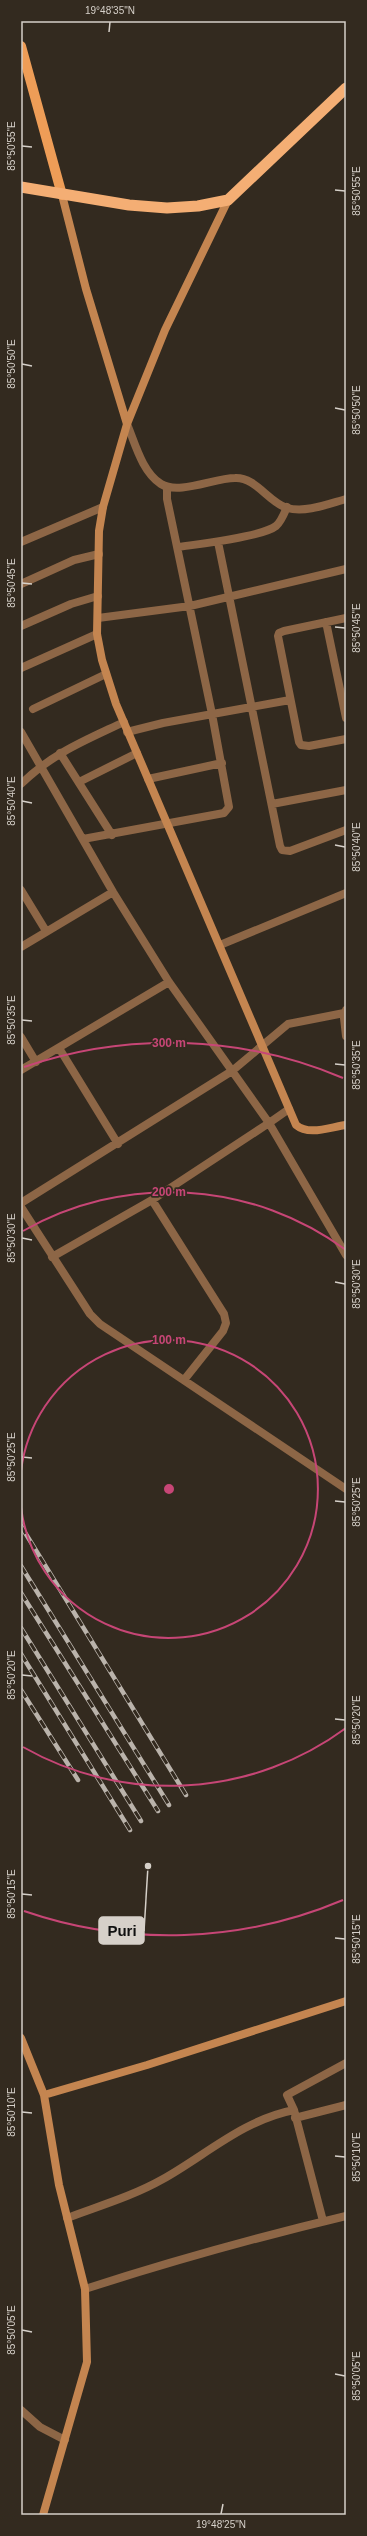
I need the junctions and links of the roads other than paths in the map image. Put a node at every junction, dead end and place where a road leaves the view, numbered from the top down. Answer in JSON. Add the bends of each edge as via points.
{"nodes":[{"id":1,"x":21,"y":46,"type":"edge"},
{"id":2,"x":346,"y":88,"type":"edge"},
{"id":3,"x":21,"y":187,"type":"edge"},
{"id":4,"x":62,"y":195,"type":"junction"},
{"id":5,"x":228,"y":200,"type":"junction"},
{"id":6,"x":127,"y":424,"type":"junction"},
{"id":7,"x":167,"y":487,"type":"junction"},
{"id":8,"x":346,"y":499,"type":"edge"},
{"id":9,"x":103,"y":506,"type":"junction"},
{"id":10,"x":287,"y":508,"type":"junction"},
{"id":11,"x":21,"y":542,"type":"edge"},
{"id":12,"x":218,"y":542,"type":"junction"},
{"id":13,"x":178,"y":547,"type":"junction"},
{"id":14,"x":99,"y":554,"type":"junction"},
{"id":15,"x":346,"y":569,"type":"edge"},
{"id":16,"x":21,"y":584,"type":"edge"},
{"id":17,"x":98,"y":596,"type":"junction"},
{"id":18,"x":229,"y":596,"type":"junction"},
{"id":19,"x":190,"y":606,"type":"junction"},
{"id":20,"x":98,"y":618,"type":"junction"},
{"id":21,"x":346,"y":618,"type":"edge"},
{"id":22,"x":326,"y":622,"type":"junction"},
{"id":23,"x":21,"y":626,"type":"edge"},
{"id":24,"x":98,"y":634,"type":"junction"},
{"id":25,"x":21,"y":668,"type":"edge"},
{"id":26,"x":106,"y":674,"type":"junction"},
{"id":27,"x":290,"y":700,"type":"junction"},
{"id":28,"x":252,"y":707,"type":"junction"},
{"id":29,"x":33,"y":709,"type":"dead end"},
{"id":30,"x":212,"y":714,"type":"junction"},
{"id":31,"x":346,"y":718,"type":"edge"},
{"id":32,"x":124,"y":722,"type":"junction"},
{"id":33,"x":21,"y":732,"type":"edge"},
{"id":34,"x":128,"y":732,"type":"junction"},
{"id":35,"x":346,"y":739,"type":"edge"},
{"id":36,"x":60,"y":753,"type":"junction"},
{"id":37,"x":137,"y":753,"type":"junction"},
{"id":38,"x":222,"y":763,"type":"junction"},
{"id":39,"x":41,"y":764,"type":"junction"},
{"id":40,"x":148,"y":780,"type":"junction"},
{"id":41,"x":78,"y":782,"type":"junction"},
{"id":42,"x":21,"y":784,"type":"edge"},
{"id":43,"x":346,"y":790,"type":"edge"},
{"id":44,"x":272,"y":804,"type":"junction"},
{"id":45,"x":166,"y":823,"type":"junction"},
{"id":46,"x":346,"y":830,"type":"edge"},
{"id":47,"x":112,"y":835,"type":"junction"},
{"id":48,"x":83,"y":839,"type":"junction"},
{"id":49,"x":21,"y":890,"type":"edge"},
{"id":50,"x":112,"y":892,"type":"junction"},
{"id":51,"x":346,"y":893,"type":"edge"},
{"id":52,"x":46,"y":931,"type":"junction"},
{"id":53,"x":220,"y":945,"type":"junction"},
{"id":54,"x":21,"y":946,"type":"edge"},
{"id":55,"x":170,"y":982,"type":"junction"},
{"id":56,"x":345,"y":1012,"type":"edge"},
{"id":57,"x":21,"y":1036,"type":"edge"},
{"id":58,"x":346,"y":1036,"type":"edge"},
{"id":59,"x":262,"y":1045,"type":"junction"},
{"id":60,"x":59,"y":1048,"type":"junction"},
{"id":61,"x":36,"y":1062,"type":"junction"},
{"id":62,"x":21,"y":1070,"type":"edge"},
{"id":63,"x":232,"y":1070,"type":"junction"},
{"id":64,"x":289,"y":1109,"type":"junction"},
{"id":65,"x":269,"y":1123,"type":"junction"},
{"id":66,"x":346,"y":1125,"type":"edge"},
{"id":67,"x":118,"y":1144,"type":"junction"},
{"id":68,"x":152,"y":1200,"type":"junction"},
{"id":69,"x":21,"y":1203,"type":"edge"},
{"id":70,"x":21,"y":1207,"type":"edge"},
{"id":71,"x":346,"y":1254,"type":"edge"},
{"id":72,"x":52,"y":1257,"type":"junction"},
{"id":73,"x":184,"y":1380,"type":"junction"},
{"id":74,"x":346,"y":1489,"type":"edge"},
{"id":75,"x":346,"y":2002,"type":"edge"},
{"id":76,"x":21,"y":2038,"type":"edge"},
{"id":77,"x":346,"y":2063,"type":"edge"},
{"id":78,"x":44,"y":2095,"type":"junction"},
{"id":79,"x":346,"y":2105,"type":"edge"},
{"id":80,"x":294,"y":2114,"type":"junction"},
{"id":81,"x":346,"y":2216,"type":"edge"},
{"id":82,"x":67,"y":2218,"type":"junction"},
{"id":83,"x":323,"y":2221,"type":"junction"},
{"id":84,"x":85,"y":2289,"type":"junction"},
{"id":85,"x":21,"y":2410,"type":"edge"},
{"id":86,"x":65,"y":2440,"type":"junction"},
{"id":87,"x":43,"y":2515,"type":"edge"}],
"edges":[{"from":1,"to":4,"type":"main road"},
{"from":2,"to":5,"type":"highway"},
{"from":3,"to":4,"type":"highway"},
{"from":4,"to":5,"type":"highway","via":[[168,208]]},
{"from":4,"to":6,"type":"main road","via":[[86,289]]},
{"from":5,"to":6,"type":"main road","via":[[164,330]]},
{"from":6,"to":7,"type":"street","via":[[147,470]]},
{"from":6,"to":9,"type":"main road"},
{"from":7,"to":10,"type":"street","via":[[179,488],[235,478],[243,479]]},
{"from":7,"to":13,"type":"street","via":[[167,499]]},
{"from":8,"to":10,"type":"street","via":[[313,508]]},
{"from":9,"to":11,"type":"street"},
{"from":9,"to":14,"type":"main road"},
{"from":10,"to":12,"type":"street","via":[[276,526],[268,530]]},
{"from":12,"to":13,"type":"street"},
{"from":12,"to":18,"type":"street"},
{"from":13,"to":19,"type":"street"},
{"from":14,"to":16,"type":"street","via":[[74,560]]},
{"from":14,"to":17,"type":"main road"},
{"from":15,"to":18,"type":"street"},
{"from":17,"to":20,"type":"main road"},
{"from":17,"to":23,"type":"street","via":[[81,600]]},
{"from":18,"to":19,"type":"street"},
{"from":18,"to":28,"type":"street"},
{"from":19,"to":20,"type":"street"},
{"from":19,"to":30,"type":"street"},
{"from":20,"to":24,"type":"main road"},
{"from":21,"to":22,"type":"street"},
{"from":22,"to":27,"type":"street","via":[[279,633],[278,641]]},
{"from":22,"to":31,"type":"street"},
{"from":24,"to":25,"type":"street"},
{"from":24,"to":26,"type":"main road"},
{"from":26,"to":29,"type":"street"},
{"from":26,"to":32,"type":"main road"},
{"from":27,"to":28,"type":"street"},
{"from":27,"to":35,"type":"street","via":[[301,745],[309,746]]},
{"from":28,"to":30,"type":"street"},
{"from":28,"to":44,"type":"street"},
{"from":30,"to":34,"type":"street"},
{"from":30,"to":38,"type":"street"},
{"from":32,"to":34,"type":"main road"},
{"from":32,"to":36,"type":"street"},
{"from":33,"to":39,"type":"street"},
{"from":34,"to":37,"type":"main road"},
{"from":36,"to":39,"type":"street"},
{"from":36,"to":41,"type":"street"},
{"from":37,"to":40,"type":"main road"},
{"from":37,"to":41,"type":"street"},
{"from":38,"to":40,"type":"street"},
{"from":38,"to":45,"type":"street","via":[[229,802],[227,811]]},
{"from":39,"to":42,"type":"street"},
{"from":39,"to":48,"type":"street"},
{"from":40,"to":45,"type":"main road"},
{"from":41,"to":47,"type":"street"},
{"from":43,"to":44,"type":"street"},
{"from":44,"to":46,"type":"street","via":[[280,846],[286,851]]},
{"from":45,"to":47,"type":"street"},
{"from":45,"to":53,"type":"main road"},
{"from":47,"to":48,"type":"street"},
{"from":48,"to":50,"type":"street"},
{"from":49,"to":52,"type":"street"},
{"from":50,"to":52,"type":"street"},
{"from":50,"to":55,"type":"street"},
{"from":51,"to":53,"type":"street"},
{"from":52,"to":54,"type":"street"},
{"from":53,"to":59,"type":"main road"},
{"from":55,"to":60,"type":"street"},
{"from":55,"to":63,"type":"street"},
{"from":56,"to":58,"type":"street"},
{"from":56,"to":59,"type":"street","via":[[288,1024]]},
{"from":57,"to":61,"type":"street"},
{"from":59,"to":63,"type":"street"},
{"from":59,"to":64,"type":"main road"},
{"from":60,"to":61,"type":"street"},
{"from":60,"to":67,"type":"street"},
{"from":61,"to":62,"type":"street"},
{"from":63,"to":65,"type":"street"},
{"from":63,"to":67,"type":"street"},
{"from":64,"to":65,"type":"street"},
{"from":64,"to":66,"type":"main road","via":[[296,1125],[304,1130]]},
{"from":65,"to":68,"type":"street"},
{"from":65,"to":71,"type":"street"},
{"from":67,"to":69,"type":"street"},
{"from":68,"to":72,"type":"street"},
{"from":68,"to":73,"type":"street","via":[[224,1314],[226,1323],[223,1331]]},
{"from":70,"to":72,"type":"street"},
{"from":72,"to":73,"type":"street","via":[[90,1314],[109,1331]]},
{"from":73,"to":74,"type":"street"},
{"from":75,"to":78,"type":"main road"},
{"from":76,"to":78,"type":"main road"},
{"from":77,"to":80,"type":"street","via":[[287,2095]]},
{"from":78,"to":82,"type":"main road"},
{"from":79,"to":80,"type":"street"},
{"from":80,"to":82,"type":"street","via":[[256,2122],[239,2130],[163,2180]]},
{"from":80,"to":83,"type":"street"},
{"from":81,"to":83,"type":"street"},
{"from":82,"to":84,"type":"main road"},
{"from":83,"to":84,"type":"street","via":[[184,2257]]},
{"from":84,"to":86,"type":"main road","via":[[87,2362]]},
{"from":85,"to":86,"type":"street","via":[[40,2427]]},
{"from":86,"to":87,"type":"main road"}]}
